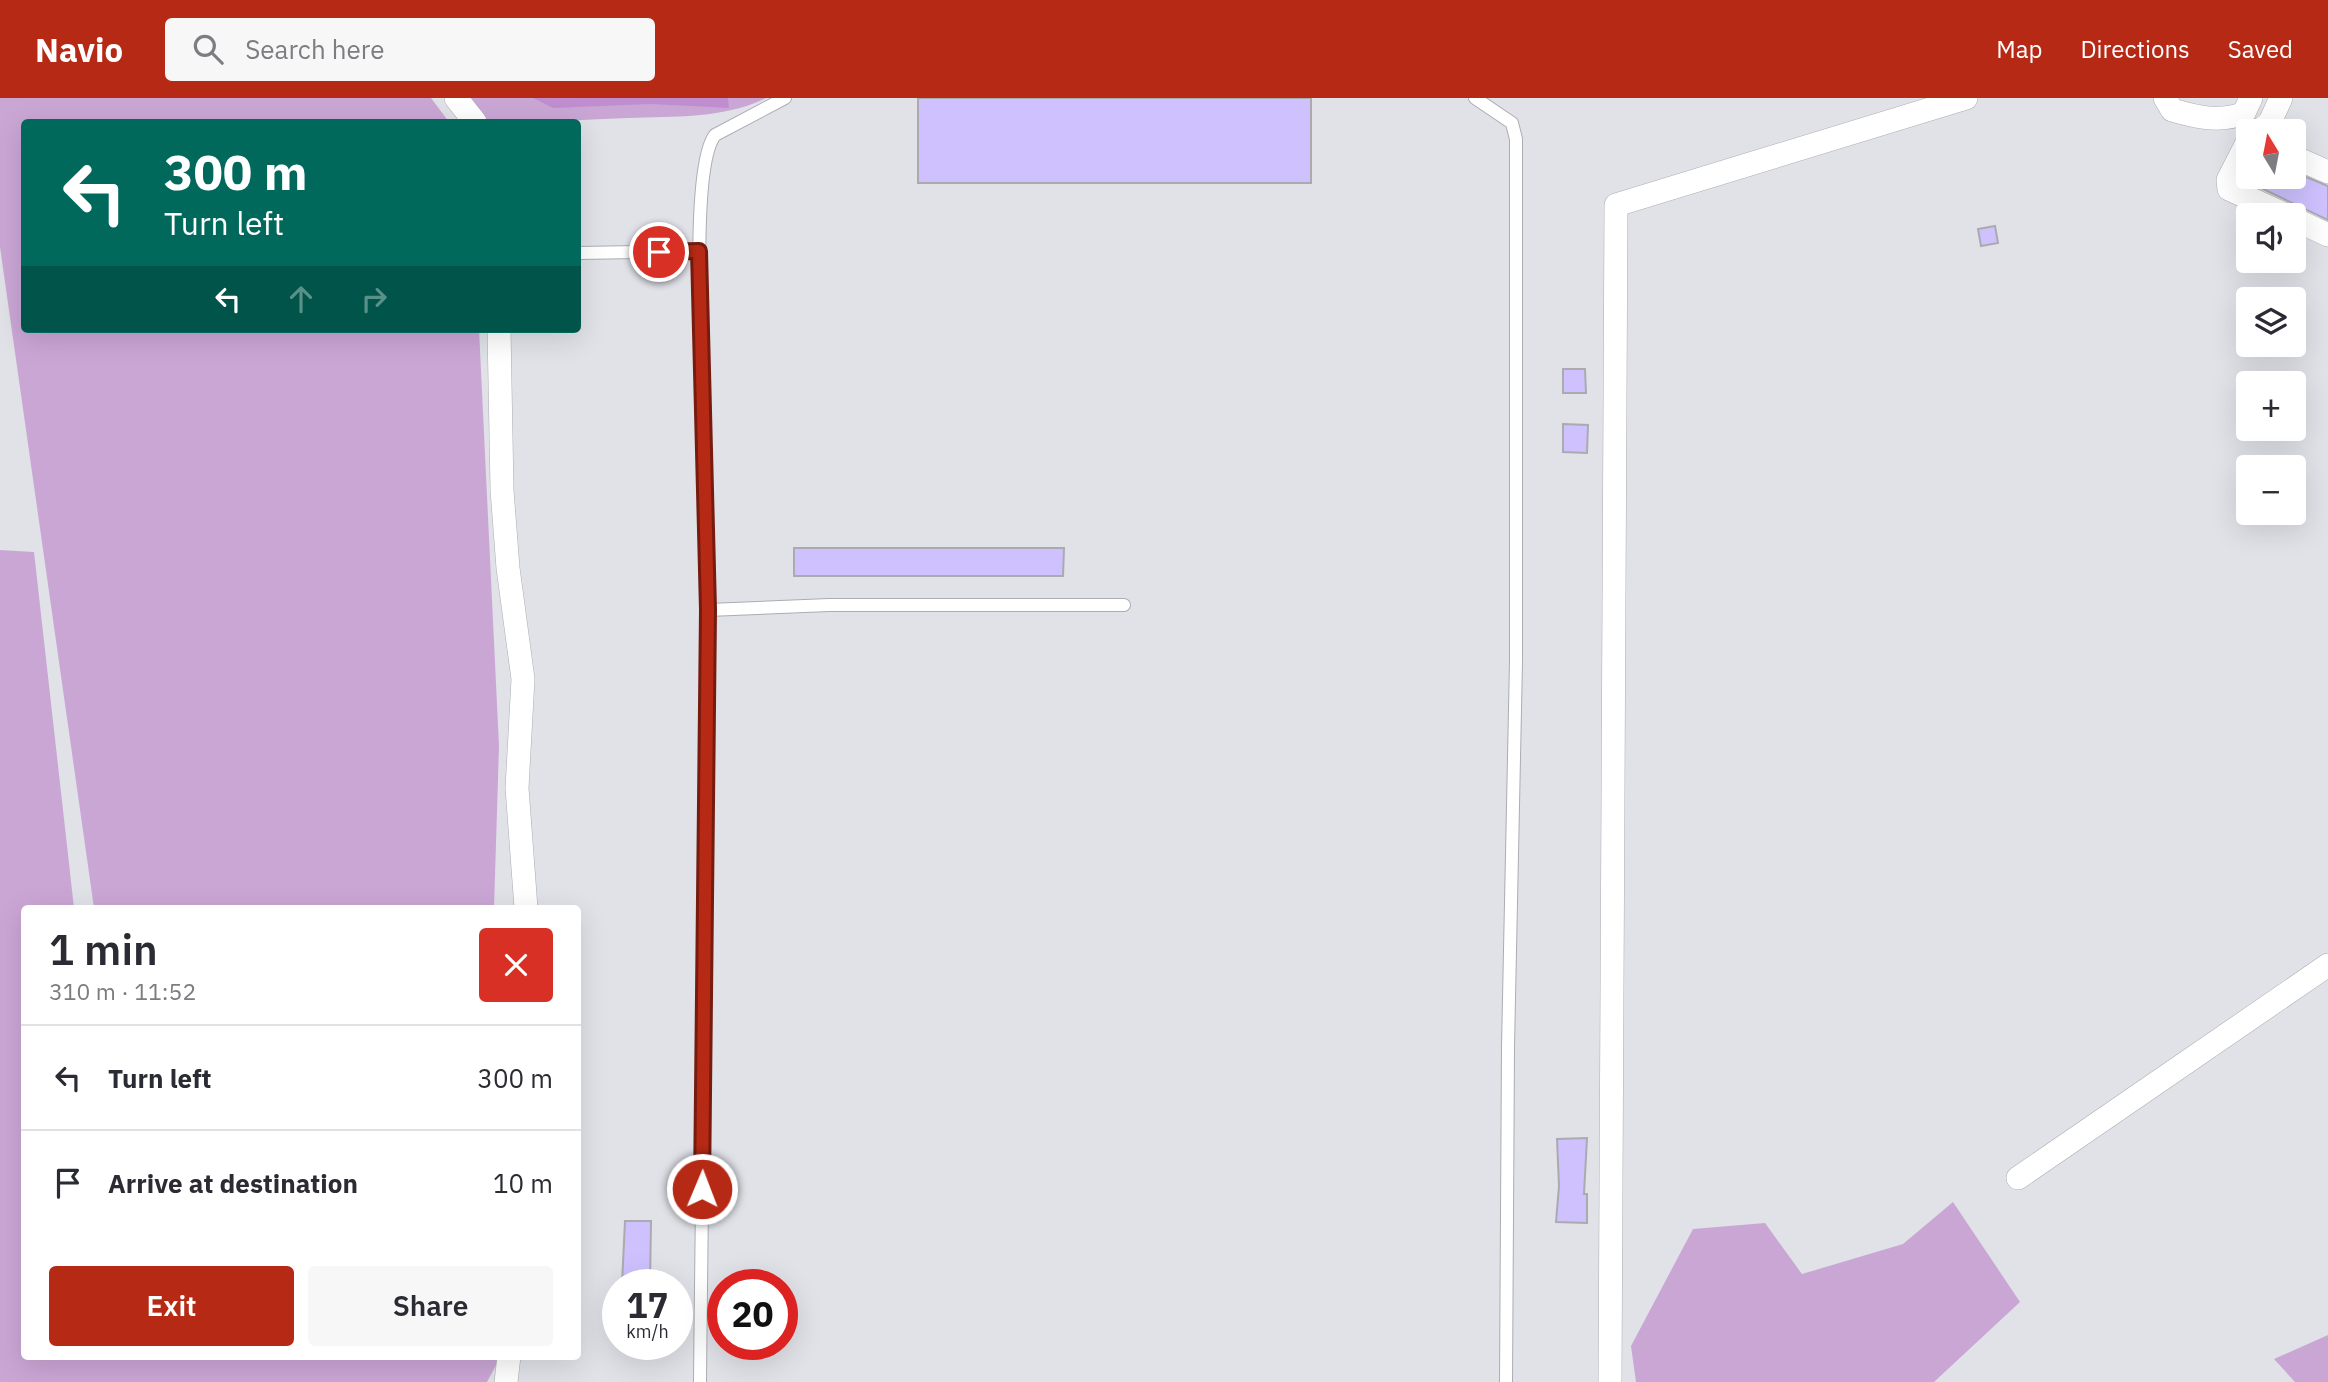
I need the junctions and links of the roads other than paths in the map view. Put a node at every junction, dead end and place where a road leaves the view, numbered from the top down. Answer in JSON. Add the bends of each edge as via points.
{"nodes":[{"id":1,"x":456,"y":98,"type":"edge"},
{"id":2,"x":785,"y":98,"type":"edge"},
{"id":3,"x":1475,"y":98,"type":"edge"},
{"id":4,"x":1966,"y":98,"type":"edge"},
{"id":5,"x":2165,"y":98,"type":"edge"},
{"id":6,"x":2251,"y":98,"type":"edge"},
{"id":7,"x":2281,"y":98,"type":"edge"},
{"id":8,"x":473,"y":119,"type":"edge"},
{"id":9,"x":2271,"y":119,"type":"edge"},
{"id":10,"x":2306,"y":162,"type":"edge"},
{"id":11,"x":2236,"y":164,"type":"edge"},
{"id":12,"x":2328,"y":172,"type":"edge"},
{"id":13,"x":2260,"y":203,"type":"edge"},
{"id":14,"x":2306,"y":224,"type":"edge"},
{"id":15,"x":2328,"y":234,"type":"edge"},
{"id":16,"x":699,"y":251,"type":"junction"},
{"id":17,"x":581,"y":253,"type":"edge"},
{"id":18,"x":499,"y":333,"type":"edge"},
{"id":19,"x":1124,"y":605,"type":"dead end"},
{"id":20,"x":708,"y":610,"type":"junction"},
{"id":21,"x":526,"y":905,"type":"edge"},
{"id":22,"x":2328,"y":965,"type":"edge"},
{"id":23,"x":2018,"y":1178,"type":"dead end"},
{"id":24,"x":509,"y":1360,"type":"edge"},
{"id":25,"x":506,"y":1382,"type":"edge"},
{"id":26,"x":700,"y":1382,"type":"edge"},
{"id":27,"x":1506,"y":1382,"type":"edge"},
{"id":28,"x":1610,"y":1382,"type":"edge"}],
"edges":[{"from":1,"to":8,"type":"street"},
{"from":2,"to":16,"type":"lane","via":[[725,127],[708,144]]},
{"from":3,"to":27,"type":"lane","via":[[1512,123],[1516,139],[1516,661]]},
{"from":4,"to":28,"type":"street","via":[[1616,205]]},
{"from":5,"to":6,"type":"street","via":[[2172,110],[2229,119],[2244,113]]},
{"from":7,"to":9,"type":"street"},
{"from":10,"to":12,"type":"street"},
{"from":11,"to":13,"type":"street","via":[[2229,189]]},
{"from":14,"to":15,"type":"street"},
{"from":16,"to":17,"type":"lane"},
{"from":16,"to":20,"type":"lane"},
{"from":18,"to":21,"type":"street","via":[[502,490],[523,679],[517,788]]},
{"from":19,"to":20,"type":"lane","via":[[829,605]]},
{"from":20,"to":26,"type":"lane"},
{"from":22,"to":23,"type":"street"},
{"from":24,"to":25,"type":"street"}]}
